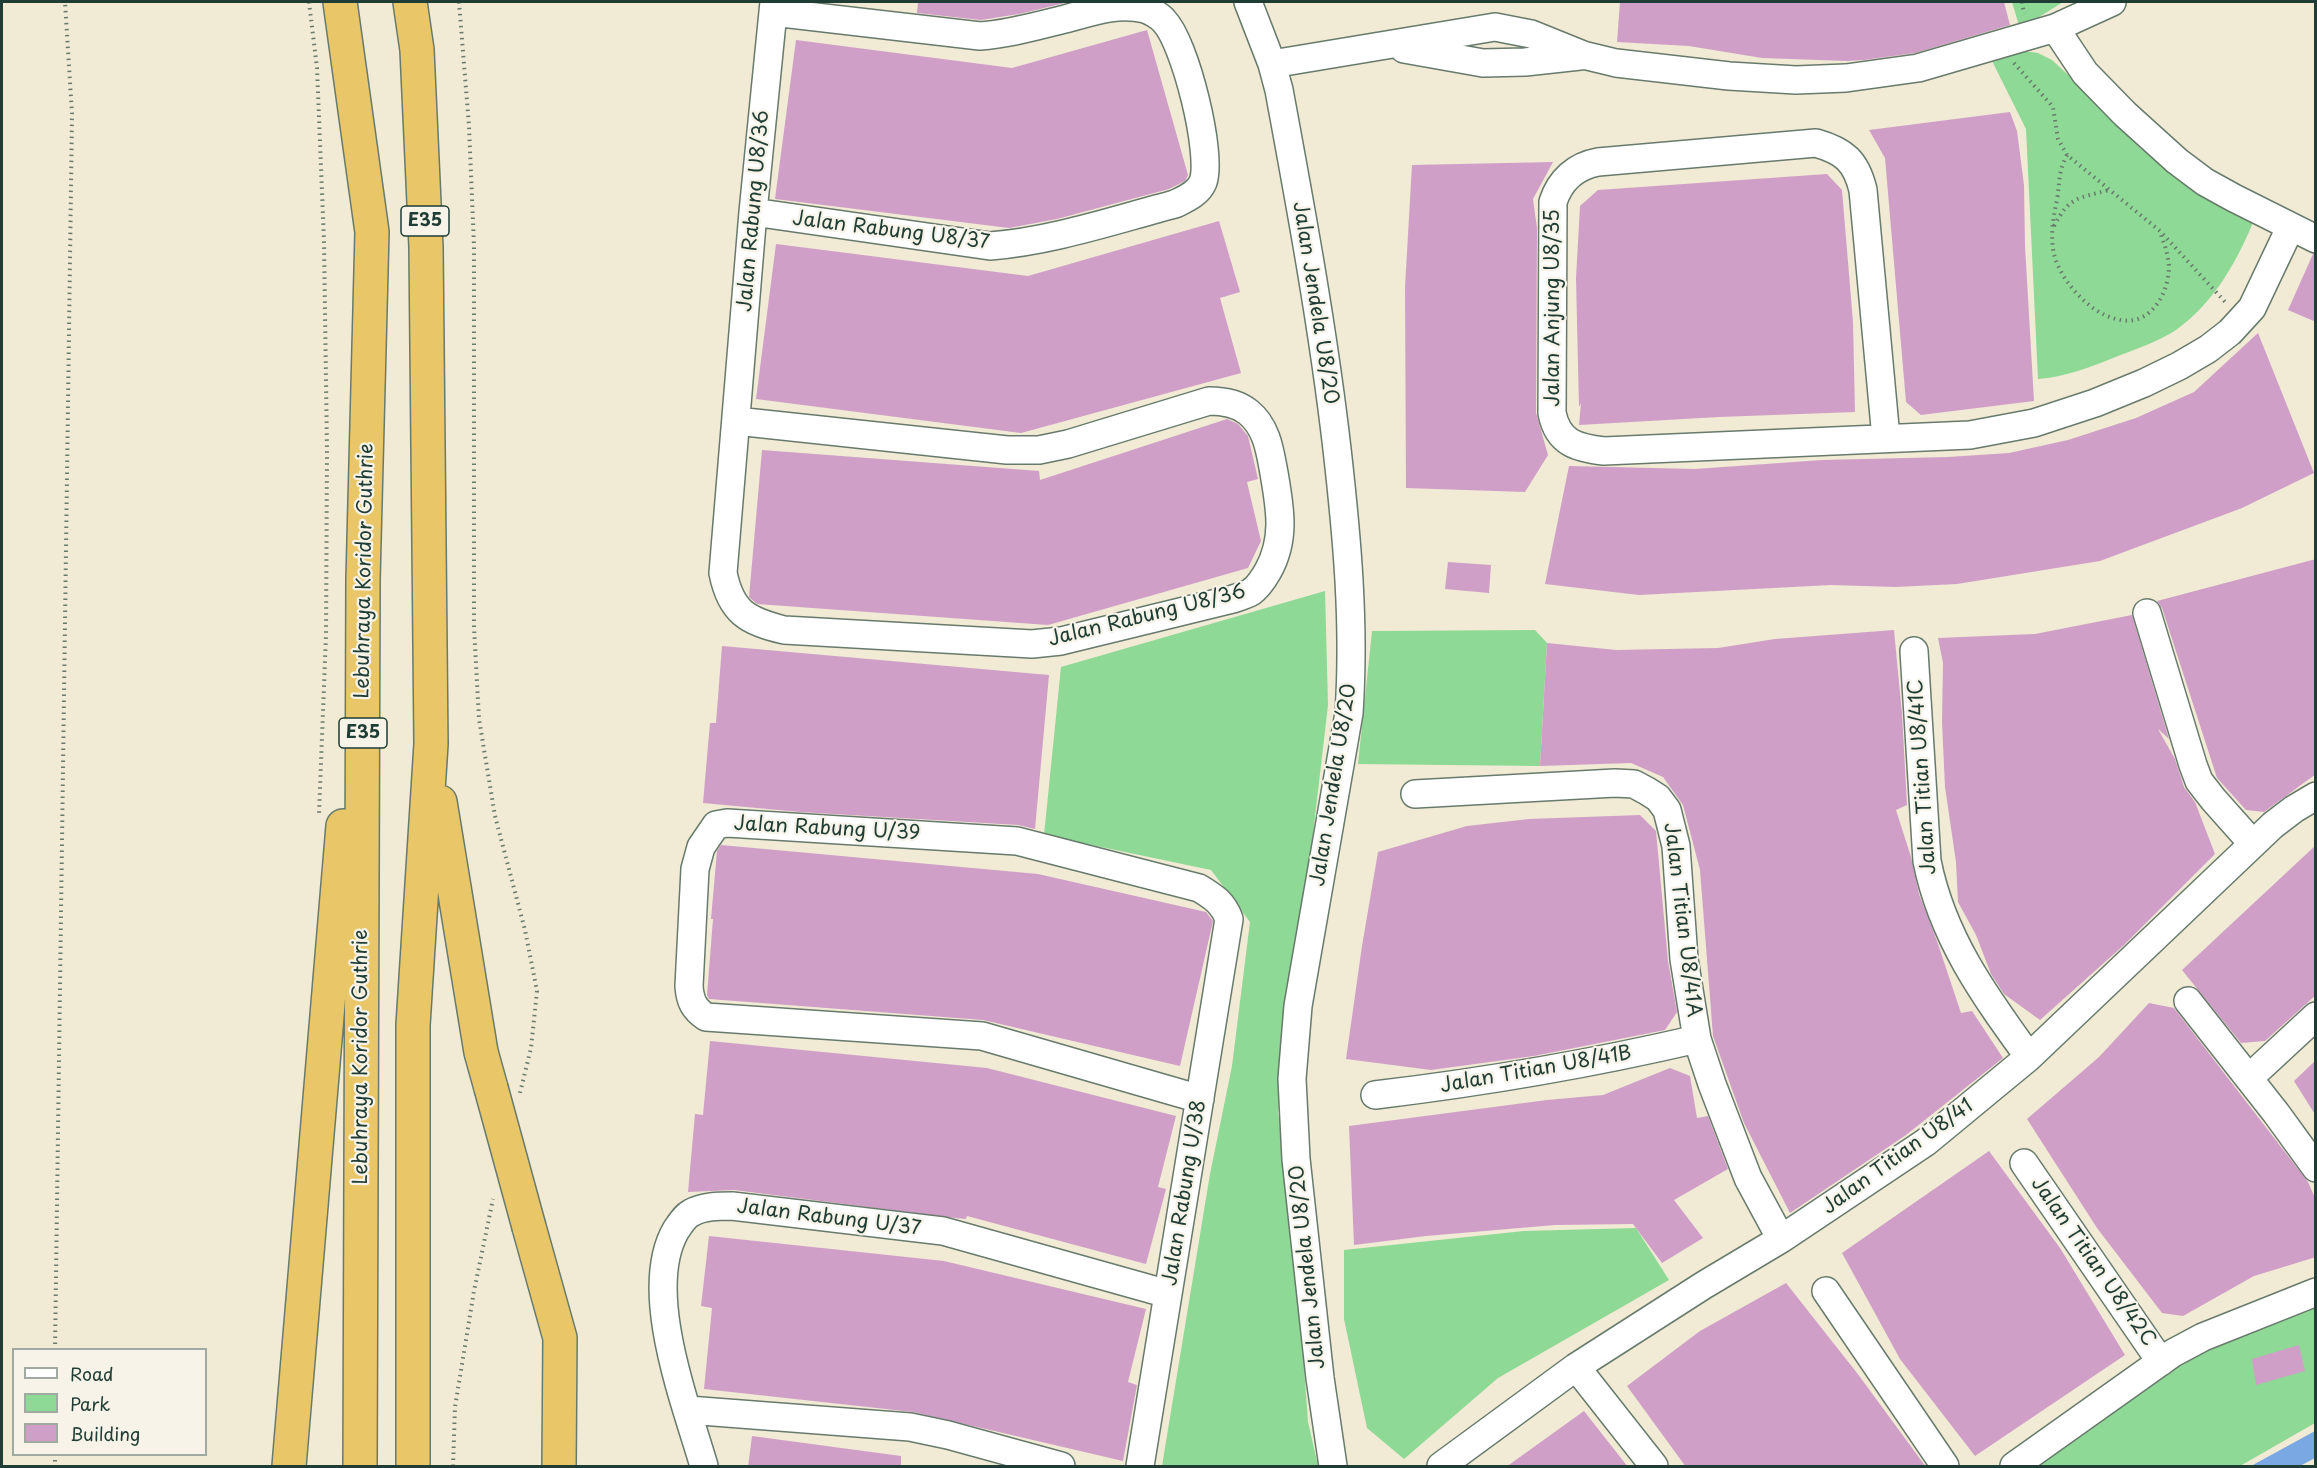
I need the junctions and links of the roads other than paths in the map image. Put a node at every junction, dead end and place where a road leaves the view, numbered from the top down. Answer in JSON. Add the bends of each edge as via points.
{"nodes":[{"id":1,"x":340,"y":2,"type":"edge"},
{"id":2,"x":410,"y":2,"type":"edge"},
{"id":3,"x":1248,"y":2,"type":"edge"},
{"id":4,"x":2112,"y":2,"type":"edge"},
{"id":5,"x":773,"y":7,"type":"edge"},
{"id":6,"x":2055,"y":28,"type":"junction"},
{"id":7,"x":1272,"y":64,"type":"junction"},
{"id":8,"x":753,"y":212,"type":"junction"},
{"id":9,"x":2290,"y":228,"type":"junction"},
{"id":10,"x":2316,"y":239,"type":"edge"},
{"id":11,"x":736,"y":421,"type":"junction"},
{"id":12,"x":1886,"y":438,"type":"junction"},
{"id":13,"x":363,"y":579,"type":"junction"},
{"id":14,"x":2148,"y":614,"type":"dead end"},
{"id":15,"x":1914,"y":651,"type":"dead end"},
{"id":16,"x":431,"y":744,"type":"junction"},
{"id":17,"x":1415,"y":794,"type":"dead end"},
{"id":18,"x":2316,"y":796,"type":"edge"},
{"id":19,"x":2253,"y":844,"type":"junction"},
{"id":20,"x":1230,"y":920,"type":"joint"},
{"id":21,"x":2188,"y":1001,"type":"dead end"},
{"id":22,"x":2316,"y":1016,"type":"edge"},
{"id":23,"x":1697,"y":1039,"type":"junction"},
{"id":24,"x":2029,"y":1057,"type":"junction"},
{"id":25,"x":2249,"y":1078,"type":"junction"},
{"id":26,"x":1375,"y":1095,"type":"dead end"},
{"id":27,"x":1200,"y":1099,"type":"junction"},
{"id":28,"x":2024,"y":1163,"type":"dead end"},
{"id":29,"x":2316,"y":1168,"type":"edge"},
{"id":30,"x":1781,"y":1239,"type":"junction"},
{"id":31,"x":1826,"y":1291,"type":"dead end"},
{"id":32,"x":2316,"y":1292,"type":"edge"},
{"id":33,"x":1168,"y":1294,"type":"junction"},
{"id":34,"x":2161,"y":1362,"type":"junction"},
{"id":35,"x":1576,"y":1367,"type":"junction"},
{"id":36,"x":688,"y":1410,"type":"junction"},
{"id":37,"x":289,"y":1467,"type":"edge"},
{"id":38,"x":360,"y":1467,"type":"edge"},
{"id":39,"x":413,"y":1467,"type":"edge"},
{"id":40,"x":559,"y":1467,"type":"edge"},
{"id":41,"x":704,"y":1467,"type":"edge"},
{"id":42,"x":1061,"y":1467,"type":"edge"},
{"id":43,"x":1140,"y":1467,"type":"edge"},
{"id":44,"x":1333,"y":1467,"type":"edge"},
{"id":45,"x":1441,"y":1467,"type":"edge"},
{"id":46,"x":1654,"y":1467,"type":"edge"},
{"id":47,"x":1945,"y":1467,"type":"edge"},
{"id":48,"x":2014,"y":1467,"type":"edge"}],
"edges":[{"from":1,"to":13,"type":"highway","name":"Lebuhraya Koridor Guthrie","number":"E35","via":[[372,232]]},
{"from":2,"to":16,"type":"highway","number":"E35","via":[[417,50],[426,247]]},
{"from":3,"to":7,"type":"street","name":"Jalan Jendela U8/20"},
{"from":4,"to":6,"type":"street"},
{"from":5,"to":8,"type":"street","name":"Jalan Rabung U8/36"},
{"from":5,"to":8,"type":"street","name":"Jalan Rabung U8/37","via":[[980,36],[1004,34],[1106,8],[1128,6],[1148,10],[1165,21],[1192,84],[1206,164],[1203,183],[1191,196],[1175,204],[1017,244],[990,246]]},
{"from":6,"to":7,"type":"street","via":[[1918,68],[1846,78],[1730,76],[1583,56],[1483,63],[1376,46]]},
{"from":6,"to":9,"type":"street","via":[[2085,73],[2170,156],[2205,182]]},
{"from":7,"to":44,"type":"street","name":"Jalan Jendela U8/20","via":[[1312,274],[1331,401],[1350,583],[1348,712],[1300,995],[1292,1079],[1296,1159]]},
{"from":8,"to":11,"type":"street","name":"Jalan Rabung U8/36"},
{"from":9,"to":10,"type":"street"},
{"from":9,"to":12,"type":"street","name":"Jalan Anjung U8/35","via":[[2252,308],[2230,332],[2179,366],[2095,403],[2044,420],[1970,435]]},
{"from":11,"to":11,"type":"street","name":"Jalan Rabung U8/36","via":[[723,573],[727,592],[736,608],[748,618],[784,630],[1032,644],[1061,641],[1252,592],[1275,558],[1280,538],[1281,516],[1268,442],[1260,423],[1229,402],[1209,400],[1039,450],[1007,450]]},
{"from":12,"to":12,"type":"street","name":"Jalan Anjung U8/35","via":[[1604,451],[1574,445],[1555,426],[1552,413],[1553,202],[1566,178],[1583,165],[1610,161],[1816,143],[1841,153],[1859,174],[1863,190]]},
{"from":13,"to":37,"type":"highway"},
{"from":13,"to":38,"type":"highway","name":"Lebuhraya Koridor Guthrie","number":"E35"},
{"from":14,"to":19,"type":"street","via":[[2199,781]]},
{"from":15,"to":24,"type":"street","name":"Jalan Titian U8/41C","via":[[1927,861],[1932,885],[1966,967]]},
{"from":16,"to":39,"type":"highway","number":"E35","via":[[413,1025]]},
{"from":16,"to":40,"type":"highway","bridge":true,"via":[[481,1052],[505,1094],[529,1227],[560,1338]]},
{"from":17,"to":23,"type":"street","name":"Jalan Titian U8/41A","via":[[1615,783],[1634,784],[1658,798],[1667,810],[1676,846],[1684,959]]},
{"from":18,"to":19,"type":"street","name":"Jalan Titian U8/41"},
{"from":19,"to":24,"type":"street","name":"Jalan Titian U8/41"},
{"from":20,"to":27,"type":"street","name":"Jalan Rabung U/38"},
{"from":20,"to":27,"type":"street","name":"Jalan Rabung U/39","via":[[1219,901],[1199,888],[1017,841],[727,823],[716,825],[708,836],[695,869],[690,998],[696,1011],[706,1017],[982,1036]]},
{"from":21,"to":25,"type":"street"},
{"from":22,"to":25,"type":"street"},
{"from":23,"to":26,"type":"street","name":"Jalan Titian U8/41B","via":[[1538,1073]]},
{"from":23,"to":30,"type":"street","name":"Jalan Titian U8/41A","via":[[1748,1178]]},
{"from":24,"to":30,"type":"street","name":"Jalan Titian U8/41","via":[[1926,1142]]},
{"from":25,"to":29,"type":"street"},
{"from":27,"to":33,"type":"street","name":"Jalan Rabung U/38"},
{"from":28,"to":34,"type":"street","name":"Jalan Titian U8/42C"},
{"from":30,"to":35,"type":"street","name":"Jalan Titian U8/41"},
{"from":31,"to":47,"type":"street"},
{"from":32,"to":34,"type":"street","via":[[2203,1337]]},
{"from":33,"to":36,"type":"street","name":"Jalan Rabung U/37","via":[[943,1231],[732,1206],[710,1207],[691,1213],[680,1224],[665,1261],[663,1308]]},
{"from":33,"to":43,"type":"street","name":"Jalan Rabung U/38"},
{"from":34,"to":48,"type":"street"},
{"from":35,"to":45,"type":"street","name":"Jalan Titian U8/41"},
{"from":35,"to":46,"type":"street"},
{"from":36,"to":41,"type":"street","name":"Jalan Rabung U/37"},
{"from":36,"to":42,"type":"street","via":[[910,1427]]}]}
